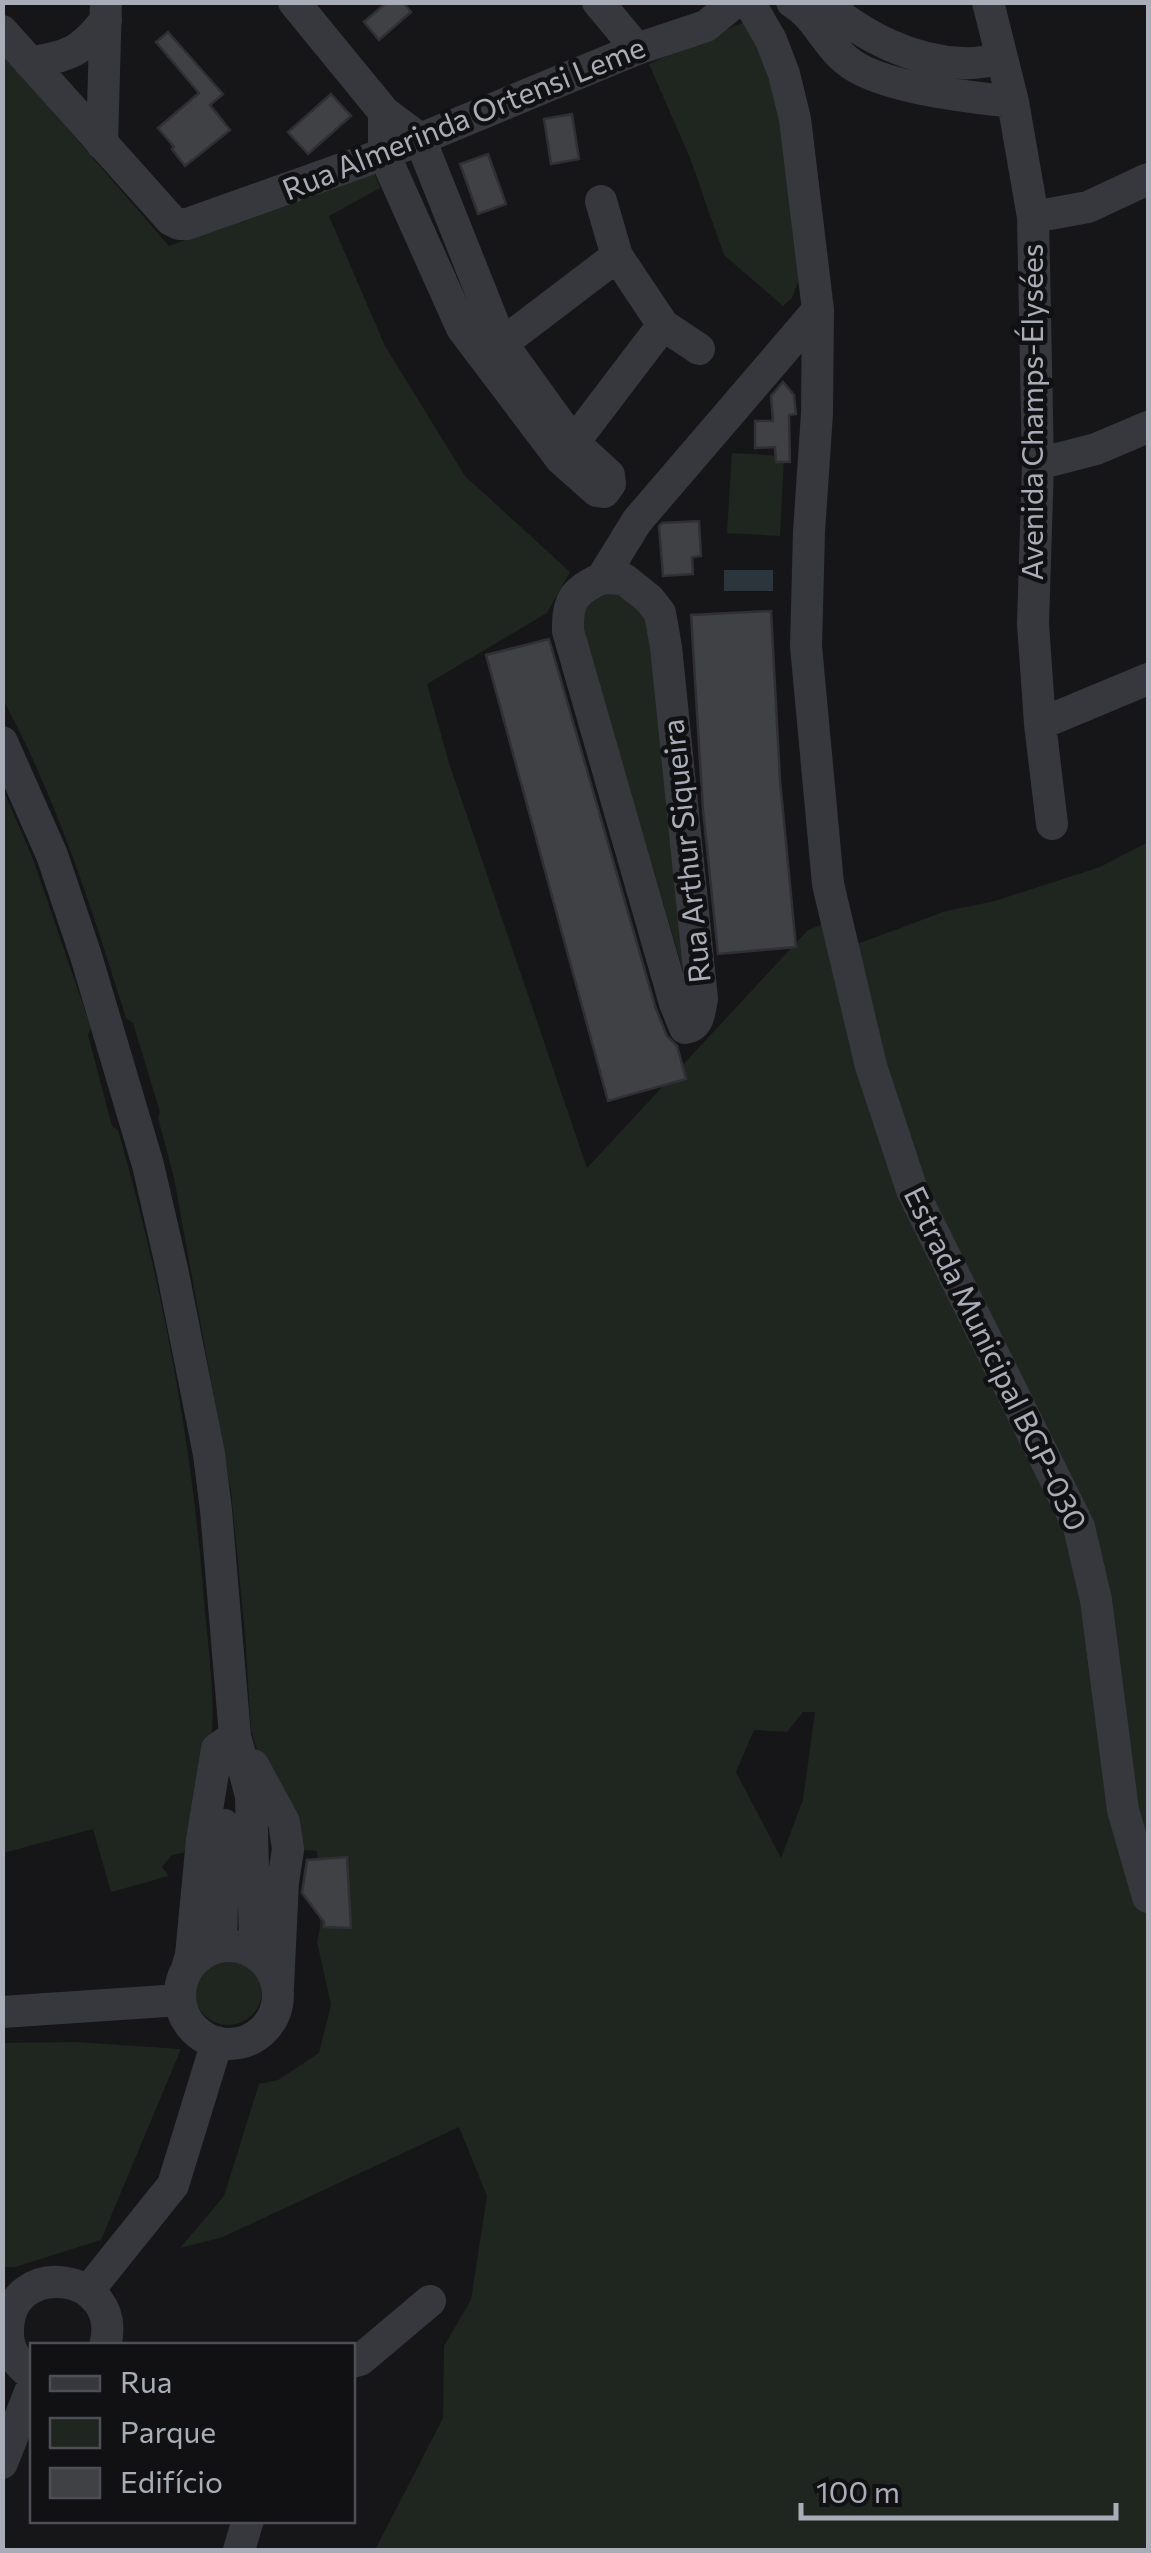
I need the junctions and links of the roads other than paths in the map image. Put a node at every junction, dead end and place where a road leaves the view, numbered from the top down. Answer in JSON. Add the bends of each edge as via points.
{"nodes":[{"id":1,"x":294,"y":2,"type":"edge"},
{"id":2,"x":598,"y":2,"type":"edge"},
{"id":3,"x":735,"y":2,"type":"edge"},
{"id":4,"x":750,"y":2,"type":"edge"},
{"id":5,"x":792,"y":2,"type":"edge"},
{"id":6,"x":823,"y":2,"type":"edge"},
{"id":7,"x":988,"y":2,"type":"edge"},
{"id":8,"x":106,"y":11,"type":"edge"},
{"id":9,"x":2,"y":31,"type":"edge"},
{"id":10,"x":637,"y":49,"type":"junction"},
{"id":11,"x":1002,"y":59,"type":"junction"},
{"id":12,"x":30,"y":64,"type":"junction"},
{"id":13,"x":1013,"y":102,"type":"junction"},
{"id":14,"x":384,"y":112,"type":"junction"},
{"id":15,"x":420,"y":139,"type":"junction"},
{"id":16,"x":102,"y":144,"type":"junction"},
{"id":17,"x":384,"y":154,"type":"junction"},
{"id":18,"x":1148,"y":179,"type":"edge"},
{"id":19,"x":601,"y":201,"type":"dead end"},
{"id":20,"x":1032,"y":217,"type":"junction"},
{"id":21,"x":462,"y":244,"type":"junction"},
{"id":22,"x":617,"y":256,"type":"junction"},
{"id":23,"x":431,"y":257,"type":"junction"},
{"id":24,"x":818,"y":310,"type":"junction"},
{"id":25,"x":663,"y":325,"type":"junction"},
{"id":26,"x":699,"y":349,"type":"dead end"},
{"id":27,"x":493,"y":350,"type":"junction"},
{"id":28,"x":1148,"y":427,"type":"edge"},
{"id":29,"x":1038,"y":464,"type":"junction"},
{"id":30,"x":602,"y":578,"type":"junction"},
{"id":31,"x":1148,"y":679,"type":"edge"},
{"id":32,"x":1040,"y":724,"type":"junction"},
{"id":33,"x":2,"y":742,"type":"edge"},
{"id":34,"x":1052,"y":824,"type":"dead end"},
{"id":35,"x":234,"y":1736,"type":"junction"},
{"id":36,"x":249,"y":1790,"type":"junction"},
{"id":37,"x":1148,"y":1898,"type":"edge"},
{"id":38,"x":282,"y":1914,"type":"junction"},
{"id":39,"x":244,"y":1947,"type":"junction"},
{"id":40,"x":183,"y":1986,"type":"junction"},
{"id":41,"x":278,"y":1988,"type":"junction"},
{"id":42,"x":2,"y":2012,"type":"edge"},
{"id":43,"x":217,"y":2042,"type":"junction"},
{"id":44,"x":88,"y":2290,"type":"junction"},
{"id":45,"x":430,"y":2301,"type":"dead end"},
{"id":46,"x":8,"y":2305,"type":"edge"},
{"id":47,"x":105,"y":2343,"type":"edge"},
{"id":48,"x":355,"y":2361,"type":"edge"},
{"id":49,"x":30,"y":2374,"type":"edge"},
{"id":50,"x":30,"y":2392,"type":"edge"},
{"id":51,"x":2,"y":2463,"type":"edge"},
{"id":52,"x":247,"y":2523,"type":"edge"},
{"id":53,"x":239,"y":2550,"type":"edge"}],
"edges":[{"from":1,"to":14,"type":"street"},
{"from":2,"to":10,"type":"street"},
{"from":3,"to":10,"type":"street","name":"Rua Almerinda Ortensi Leme","via":[[706,26]]},
{"from":4,"to":24,"type":"street","via":[[771,40],[796,120]]},
{"from":5,"to":13,"type":"street","via":[[864,72]]},
{"from":6,"to":11,"type":"street","via":[[895,48],[965,63]]},
{"from":7,"to":11,"type":"street","name":"Avenida Champs-Élysées"},
{"from":8,"to":12,"type":"street","via":[[88,43]]},
{"from":8,"to":16,"type":"street"},
{"from":9,"to":12,"type":"street"},
{"from":10,"to":15,"type":"street","name":"Rua Almerinda Ortensi Leme"},
{"from":11,"to":13,"type":"street","name":"Avenida Champs-Élysées"},
{"from":12,"to":16,"type":"street"},
{"from":13,"to":20,"type":"street","name":"Avenida Champs-Élysées"},
{"from":14,"to":15,"type":"street"},
{"from":14,"to":17,"type":"street"},
{"from":15,"to":17,"type":"street","name":"Rua Almerinda Ortensi Leme"},
{"from":15,"to":21,"type":"street"},
{"from":16,"to":17,"type":"street","name":"Rua Almerinda Ortensi Leme","via":[[179,224]]},
{"from":17,"to":23,"type":"street"},
{"from":18,"to":20,"type":"street","via":[[1088,207]]},
{"from":19,"to":22,"type":"street"},
{"from":20,"to":29,"type":"street","name":"Avenida Champs-Élysées"},
{"from":21,"to":23,"type":"street"},
{"from":21,"to":27,"type":"street"},
{"from":22,"to":25,"type":"street"},
{"from":22,"to":27,"type":"street"},
{"from":23,"to":27,"type":"street","via":[[462,328]]},
{"from":24,"to":30,"type":"street","name":"Rua Arthur Siqueira","via":[[637,521]]},
{"from":24,"to":37,"type":"street","name":"Estrada Municipal BGP-030","via":[[806,646],[828,884],[871,1066],[912,1190],[1080,1527],[1123,1810]]},
{"from":25,"to":26,"type":"street"},
{"from":25,"to":27,"type":"street","via":[[567,451]]},
{"from":28,"to":29,"type":"street"},
{"from":29,"to":32,"type":"street","name":"Avenida Champs-Élysées","via":[[1033,624]]},
{"from":30,"to":30,"type":"street","name":"Rua Arthur Siqueira","via":[[570,600],[568,631],[675,1003],[685,1028],[692,1027],[702,999],[660,613],[624,579]]},
{"from":31,"to":32,"type":"street"},
{"from":32,"to":34,"type":"street","name":"Avenida Champs-Élysées"},
{"from":33,"to":35,"type":"street","via":[[64,888],[148,1165],[209,1454]]},
{"from":35,"to":36,"type":"street"},
{"from":35,"to":36,"type":"street"},
{"from":35,"to":40,"type":"street","via":[[217,1749]]},
{"from":36,"to":38,"type":"street","via":[[284,1822]]},
{"from":36,"to":39,"type":"street"},
{"from":38,"to":39,"type":"street"},
{"from":38,"to":41,"type":"street"},
{"from":39,"to":40,"type":"street","via":[[204,1953]]},
{"from":39,"to":41,"type":"street","via":[[267,1963]]},
{"from":40,"to":42,"type":"street"},
{"from":40,"to":43,"type":"street","via":[[184,2014]]},
{"from":41,"to":43,"type":"street","via":[[262,2031],[248,2040]]},
{"from":43,"to":44,"type":"street","via":[[172,2185]]},
{"from":44,"to":46,"type":"street","via":[[56,2280]]},
{"from":44,"to":47,"type":"street","via":[[108,2324]]},
{"from":45,"to":48,"type":"street"},
{"from":46,"to":49,"type":"street","via":[[13,2355]]},
{"from":50,"to":51,"type":"street"},
{"from":52,"to":53,"type":"street"}]}
